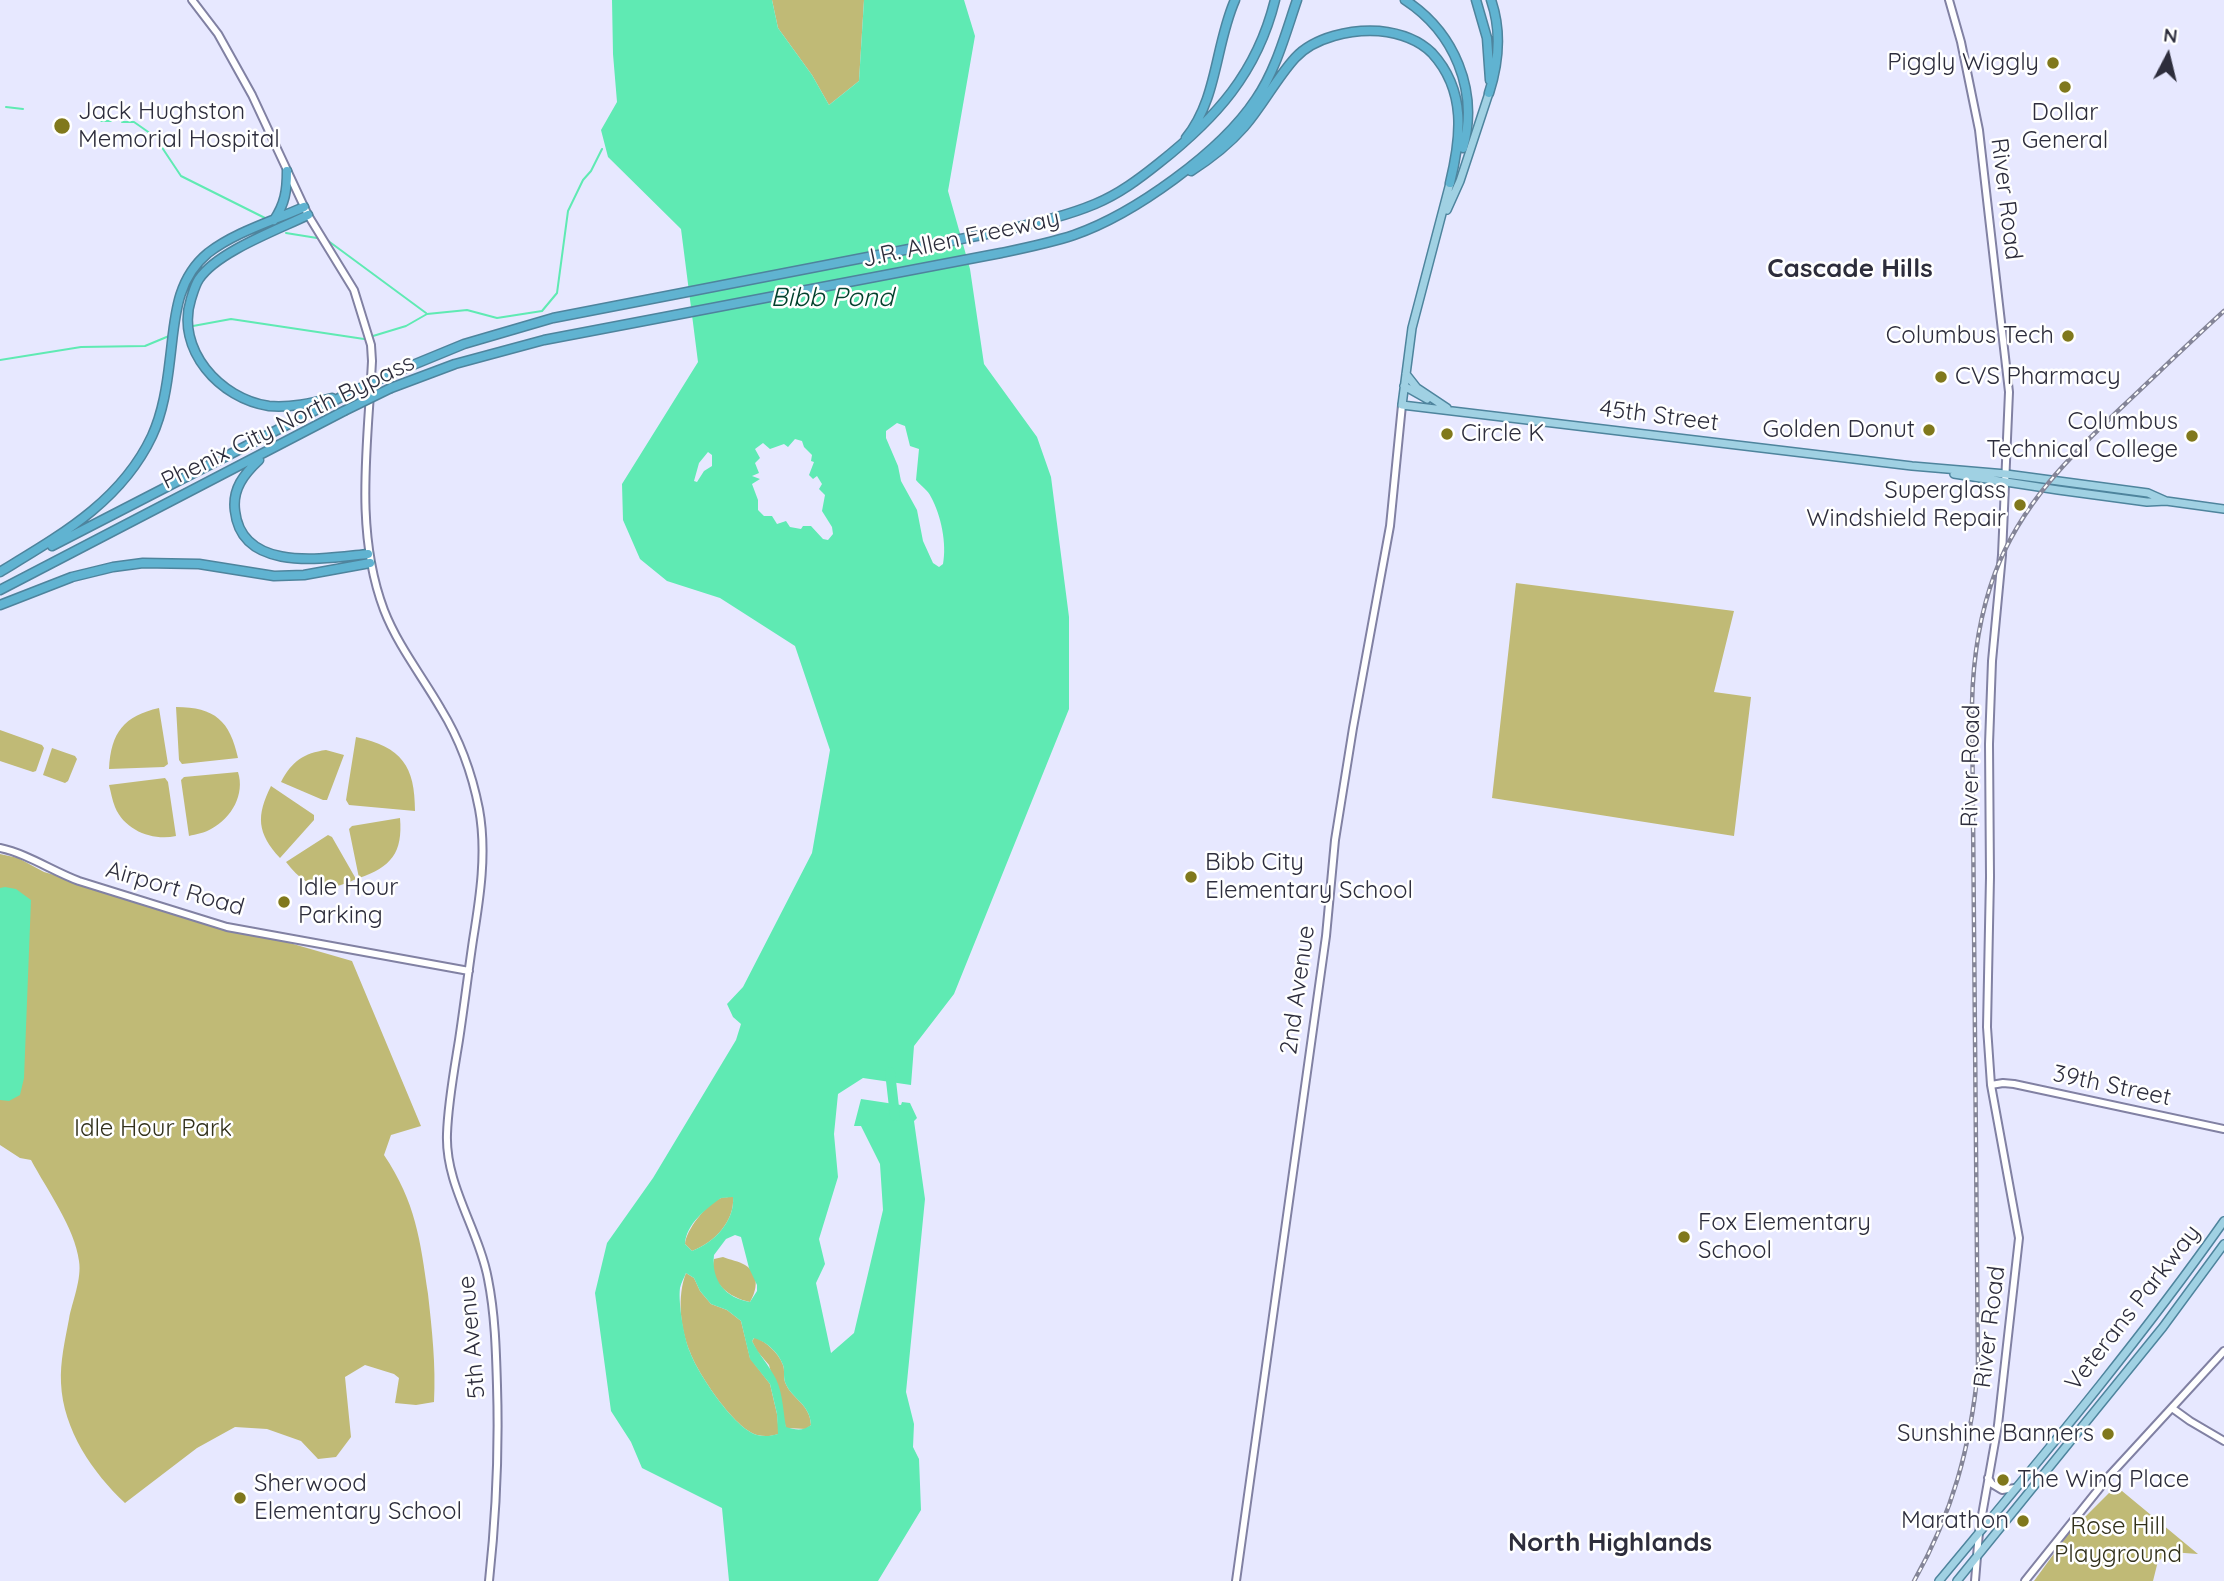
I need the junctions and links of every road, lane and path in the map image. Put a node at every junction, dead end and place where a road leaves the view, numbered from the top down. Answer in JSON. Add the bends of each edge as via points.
{"nodes":[{"id":1,"x":191,"y":0,"type":"edge"},
{"id":2,"x":1235,"y":0,"type":"edge"},
{"id":3,"x":1275,"y":0,"type":"edge"},
{"id":4,"x":1297,"y":0,"type":"edge"},
{"id":5,"x":1405,"y":0,"type":"edge"},
{"id":6,"x":1475,"y":0,"type":"edge"},
{"id":7,"x":1491,"y":0,"type":"edge"},
{"id":8,"x":1948,"y":0,"type":"edge"},
{"id":9,"x":1489,"y":93,"type":"junction"},
{"id":10,"x":1165,"y":159,"type":"junction"},
{"id":11,"x":287,"y":171,"type":"junction"},
{"id":12,"x":1450,"y":183,"type":"junction"},
{"id":13,"x":306,"y":211,"type":"junction"},
{"id":14,"x":1123,"y":213,"type":"junction"},
{"id":15,"x":274,"y":220,"type":"junction"},
{"id":16,"x":1440,"y":226,"type":"junction"},
{"id":17,"x":644,"y":300,"type":"joint"},
{"id":18,"x":649,"y":321,"type":"joint"},
{"id":19,"x":1406,"y":373,"type":"junction"},
{"id":20,"x":1404,"y":386,"type":"junction"},
{"id":21,"x":345,"y":395,"type":"junction"},
{"id":22,"x":1441,"y":404,"type":"junction"},
{"id":23,"x":1402,"y":405,"type":"junction"},
{"id":24,"x":1449,"y":410,"type":"junction"},
{"id":25,"x":269,"y":451,"type":"junction"},
{"id":26,"x":2006,"y":478,"type":"junction"},
{"id":27,"x":2224,"y":509,"type":"edge"},
{"id":28,"x":369,"y":558,"type":"junction"},
{"id":29,"x":0,"y":572,"type":"edge"},
{"id":30,"x":0,"y":590,"type":"edge"},
{"id":31,"x":0,"y":605,"type":"edge"},
{"id":32,"x":0,"y":848,"type":"edge"},
{"id":33,"x":469,"y":971,"type":"junction"},
{"id":34,"x":1991,"y":1085,"type":"junction"},
{"id":35,"x":2224,"y":1129,"type":"edge"},
{"id":36,"x":2224,"y":1222,"type":"edge"},
{"id":37,"x":2224,"y":1244,"type":"edge"},
{"id":38,"x":2224,"y":1351,"type":"edge"},
{"id":39,"x":2172,"y":1408,"type":"junction"},
{"id":40,"x":2224,"y":1441,"type":"edge"},
{"id":41,"x":1988,"y":1478,"type":"junction"},
{"id":42,"x":2020,"y":1484,"type":"junction"},
{"id":43,"x":1979,"y":1532,"type":"junction"},
{"id":44,"x":1977,"y":1557,"type":"junction"},
{"id":45,"x":489,"y":1581,"type":"edge"},
{"id":46,"x":1236,"y":1581,"type":"edge"},
{"id":47,"x":1939,"y":1581,"type":"edge"},
{"id":48,"x":1957,"y":1581,"type":"edge"},
{"id":49,"x":1975,"y":1581,"type":"edge"},
{"id":50,"x":2025,"y":1581,"type":"edge"}],
"edges":[{"from":1,"to":11,"type":"main road","name":"5th Avenue","via":[[218,34]]},
{"from":2,"to":10,"type":"highway","via":[[1205,107],[1189,134]]},
{"from":3,"to":10,"type":"highway","name":"J.R. Allen Freeway","via":[[1257,48],[1234,89],[1199,131]]},
{"from":4,"to":14,"type":"highway","name":"J.R. Allen Freeway","via":[[1257,98],[1193,164]]},
{"from":5,"to":12,"type":"highway","via":[[1444,36],[1463,79],[1468,126]]},
{"from":6,"to":9,"type":"highway","via":[[1487,38]]},
{"from":7,"to":9,"type":"highway","via":[[1499,50]]},
{"from":8,"to":26,"type":"main road","name":"River Road","via":[[1973,95],[1983,159],[2010,392]]},
{"from":9,"to":16,"type":"main road"},
{"from":10,"to":17,"type":"highway","name":"J.R. Allen Freeway","via":[[1130,185],[1066,215]]},
{"from":11,"to":13,"type":"main road","name":"5th Avenue"},
{"from":11,"to":15,"type":"highway","via":[[287,192]]},
{"from":12,"to":14,"type":"highway","via":[[1460,127],[1450,79],[1432,53],[1413,40],[1359,31],[1321,42],[1300,54],[1243,128],[1204,163]]},
{"from":12,"to":16,"type":"main road"},
{"from":13,"to":15,"type":"highway"},
{"from":13,"to":21,"type":"highway","via":[[212,263],[197,281],[187,313],[190,340],[215,381],[268,406],[304,405]]},
{"from":13,"to":28,"type":"main road","name":"5th Avenue","via":[[354,290],[371,345],[365,502]]},
{"from":14,"to":18,"type":"highway","name":"J.R. Allen Freeway","via":[[1076,234],[1001,253]]},
{"from":15,"to":29,"type":"highway","via":[[211,251],[184,282],[165,396],[152,436],[117,489],[86,518]]},
{"from":16,"to":19,"type":"main road","via":[[1412,328]]},
{"from":17,"to":21,"type":"highway","name":"Phenix City North Bypass","bridge":true,"via":[[523,325],[435,355]]},
{"from":18,"to":25,"type":"highway","name":"Phenix City North Bypass","bridge":true,"via":[[574,333],[455,364],[391,388]]},
{"from":19,"to":20,"type":"main road"},
{"from":19,"to":22,"type":"main road","via":[[1417,388]]},
{"from":20,"to":22,"type":"main road"},
{"from":20,"to":23,"type":"main road"},
{"from":21,"to":29,"type":"highway","name":"Phenix City North Bypass"},
{"from":22,"to":24,"type":"main road"},
{"from":23,"to":24,"type":"main road","name":"45th Street"},
{"from":23,"to":46,"type":"main road","name":"2nd Avenue","via":[[1390,526],[1335,840],[1326,936]]},
{"from":24,"to":26,"type":"main road","name":"45th Street"},
{"from":25,"to":28,"type":"highway","via":[[244,476],[235,497],[237,521],[248,540],[266,552],[295,559]]},
{"from":25,"to":30,"type":"highway","name":"Phenix City North Bypass"},
{"from":26,"to":27,"type":"main road","name":"45th Street","via":[[2148,493],[2166,501]]},
{"from":26,"to":34,"type":"main road","name":"River Road","via":[[1989,744],[1987,1027]]},
{"from":28,"to":31,"type":"highway","via":[[304,575],[274,576],[184,563],[128,565],[72,577]]},
{"from":28,"to":33,"type":"main road","name":"5th Avenue","via":[[385,612],[453,731],[471,776],[483,849]]},
{"from":32,"to":33,"type":"main road","name":"Airport Road","via":[[18,852],[61,875],[227,927]]},
{"from":33,"to":45,"type":"main road","name":"5th Avenue","via":[[447,1137],[452,1174],[479,1243],[494,1315],[498,1464]]},
{"from":34,"to":35,"type":"main road","name":"39th Street","via":[[2014,1084]]},
{"from":34,"to":41,"type":"main road","name":"River Road","via":[[2019,1238]]},
{"from":36,"to":42,"type":"main road","name":"Veterans Parkway"},
{"from":37,"to":44,"type":"main road","name":"Veterans Parkway","via":[[2177,1310]]},
{"from":38,"to":39,"type":"main road"},
{"from":39,"to":40,"type":"main road"},
{"from":39,"to":50,"type":"main road","via":[[2110,1475]]},
{"from":41,"to":42,"type":"main road","via":[[2002,1490]]},
{"from":41,"to":43,"type":"main road","name":"River Road"},
{"from":42,"to":43,"type":"main road","name":"Veterans Parkway"},
{"from":43,"to":44,"type":"main road","name":"River Road"},
{"from":43,"to":47,"type":"main road","name":"Veterans Parkway"},
{"from":44,"to":48,"type":"main road","name":"Veterans Parkway"},
{"from":44,"to":49,"type":"main road","name":"River Road"}]}
